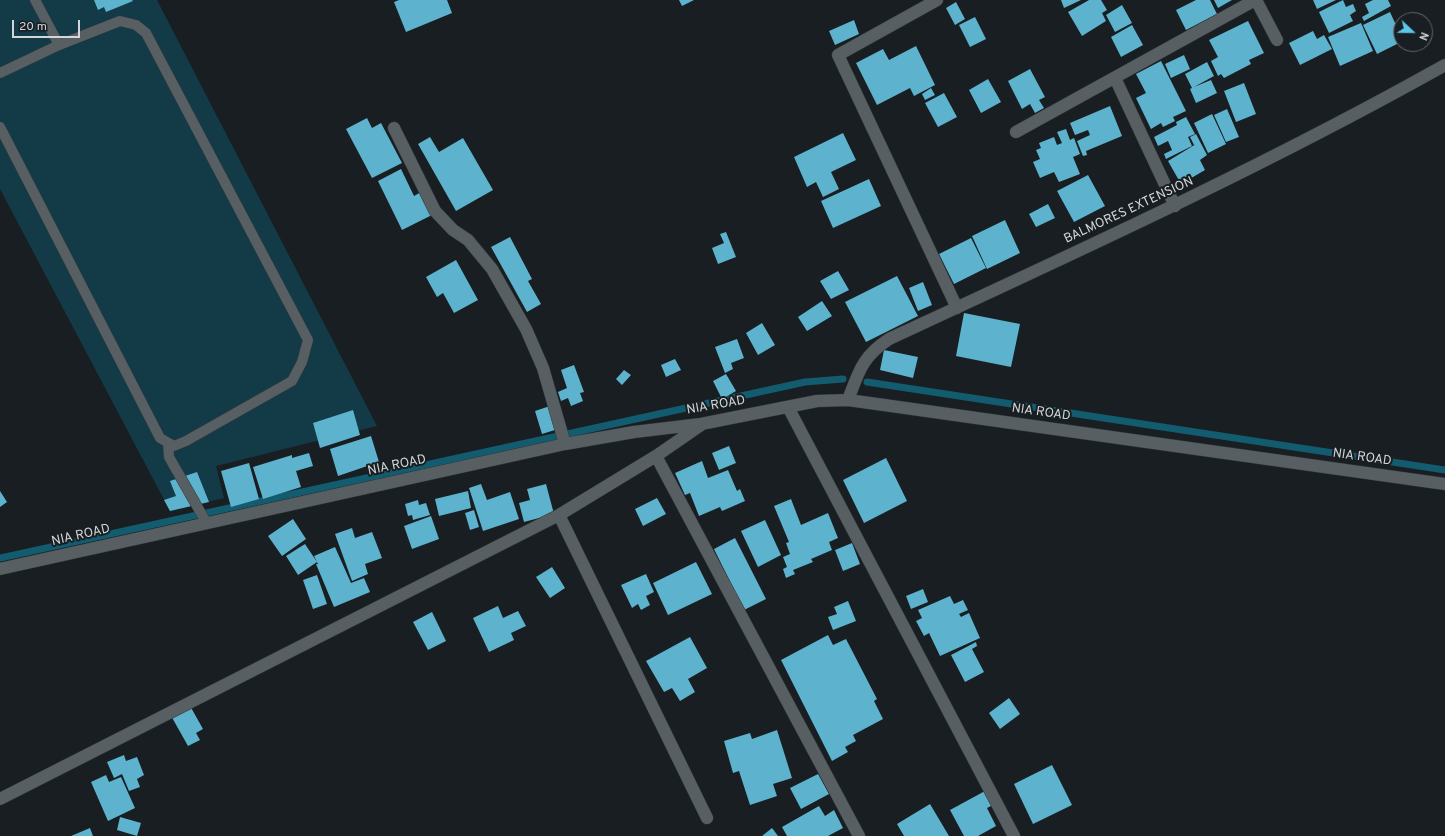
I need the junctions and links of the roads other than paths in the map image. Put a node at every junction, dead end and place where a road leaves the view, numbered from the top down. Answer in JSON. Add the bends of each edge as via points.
{"nodes":[{"id":1,"x":35,"y":0,"type":"edge"},
{"id":2,"x":937,"y":0,"type":"edge"},
{"id":3,"x":1256,"y":0,"type":"edge"},
{"id":4,"x":1277,"y":40,"type":"dead end"},
{"id":5,"x":59,"y":45,"type":"junction"},
{"id":6,"x":1445,"y":65,"type":"edge"},
{"id":7,"x":0,"y":73,"type":"edge"},
{"id":8,"x":1115,"y":78,"type":"junction"},
{"id":9,"x":0,"y":127,"type":"edge"},
{"id":10,"x":394,"y":128,"type":"dead end"},
{"id":11,"x":1016,"y":132,"type":"dead end"},
{"id":12,"x":1175,"y":206,"type":"junction"},
{"id":13,"x":957,"y":308,"type":"junction"},
{"id":14,"x":848,"y":400,"type":"junction"},
{"id":15,"x":788,"y":407,"type":"junction"},
{"id":16,"x":701,"y":424,"type":"junction"},
{"id":17,"x":168,"y":443,"type":"junction"},
{"id":18,"x":565,"y":444,"type":"junction"},
{"id":19,"x":656,"y":456,"type":"junction"},
{"id":20,"x":1445,"y":484,"type":"edge"},
{"id":21,"x":558,"y":515,"type":"junction"},
{"id":22,"x":205,"y":520,"type":"junction"},
{"id":23,"x":0,"y":569,"type":"edge"},
{"id":24,"x":0,"y":798,"type":"edge"},
{"id":25,"x":707,"y":818,"type":"dead end"},
{"id":26,"x":859,"y":836,"type":"edge"},
{"id":27,"x":1014,"y":836,"type":"edge"}],
"edges":[{"from":1,"to":5,"type":"lane"},
{"from":2,"to":13,"type":"street","via":[[838,55]]},
{"from":3,"to":4,"type":"street"},
{"from":3,"to":8,"type":"street"},
{"from":5,"to":7,"type":"lane"},
{"from":5,"to":17,"type":"lane","via":[[120,21],[136,25],[146,33],[308,340],[302,362],[292,381],[186,441],[174,446]]},
{"from":6,"to":12,"type":"street","name":"BALMORES EXTENSION"},
{"from":8,"to":11,"type":"street"},
{"from":8,"to":12,"type":"street"},
{"from":9,"to":17,"type":"lane","via":[[160,438]]},
{"from":10,"to":18,"type":"street","via":[[435,211],[452,230],[468,240],[492,269],[523,322],[543,368]]},
{"from":12,"to":13,"type":"street","name":"BALMORES EXTENSION"},
{"from":13,"to":14,"type":"street","name":"BALMORES EXTENSION","via":[[889,339],[876,348],[865,360]]},
{"from":14,"to":15,"type":"street","name":"NIA ROAD","via":[[817,401]]},
{"from":14,"to":20,"type":"street","name":"NIA ROAD"},
{"from":15,"to":16,"type":"street","name":"NIA ROAD"},
{"from":15,"to":27,"type":"street"},
{"from":16,"to":18,"type":"street","name":"NIA ROAD"},
{"from":16,"to":19,"type":"street"},
{"from":17,"to":22,"type":"lane","via":[[169,457]]},
{"from":18,"to":22,"type":"street","name":"NIA ROAD"},
{"from":19,"to":21,"type":"street"},
{"from":19,"to":26,"type":"street"},
{"from":21,"to":24,"type":"street"},
{"from":21,"to":25,"type":"street"},
{"from":22,"to":23,"type":"street","name":"NIA ROAD"}]}
